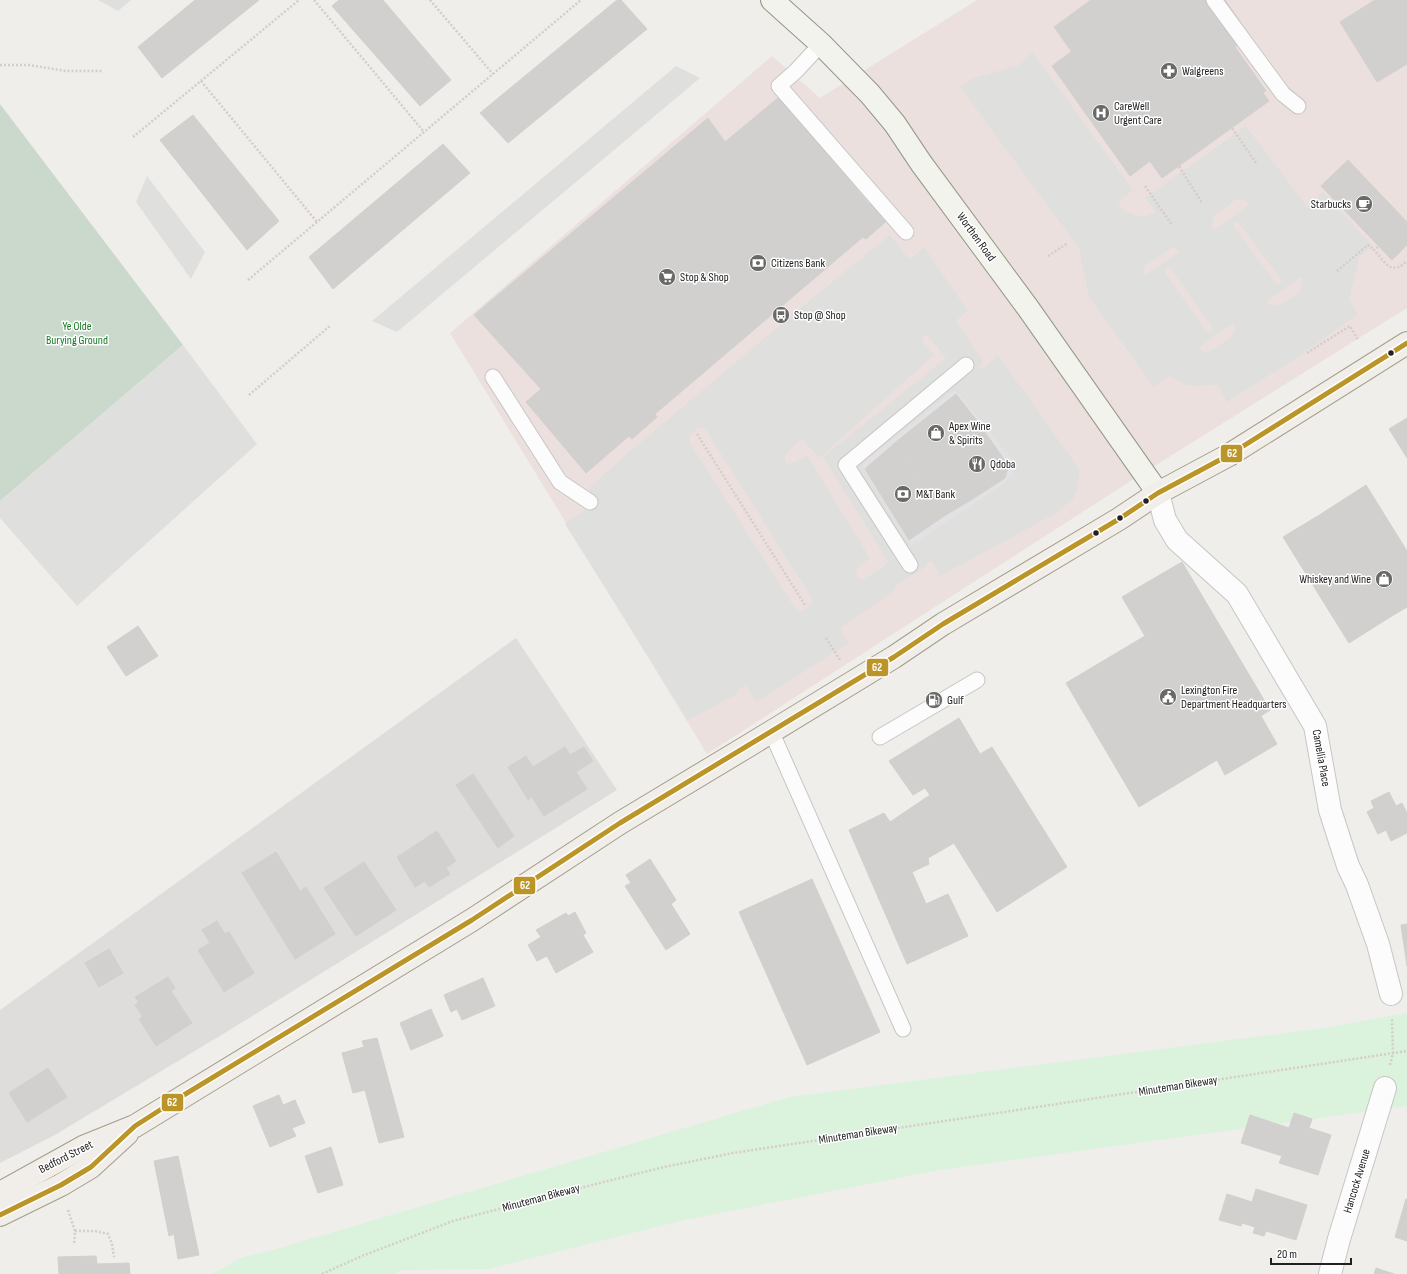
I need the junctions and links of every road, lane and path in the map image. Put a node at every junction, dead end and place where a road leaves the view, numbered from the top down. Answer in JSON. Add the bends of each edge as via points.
{"nodes":[{"id":1,"x":299,"y":0,"type":"edge"},
{"id":2,"x":314,"y":0,"type":"edge"},
{"id":3,"x":430,"y":0,"type":"edge"},
{"id":4,"x":581,"y":0,"type":"edge"},
{"id":5,"x":772,"y":0,"type":"edge"},
{"id":6,"x":1214,"y":0,"type":"edge"},
{"id":7,"x":821,"y":44,"type":"junction"},
{"id":8,"x":0,"y":64,"type":"edge"},
{"id":9,"x":103,"y":71,"type":"dead end"},
{"id":10,"x":493,"y":74,"type":"junction"},
{"id":11,"x":202,"y":81,"type":"junction"},
{"id":12,"x":1298,"y":106,"type":"dead end"},
{"id":13,"x":1230,"y":125,"type":"dead end"},
{"id":14,"x":424,"y":132,"type":"junction"},
{"id":15,"x":134,"y":137,"type":"dead end"},
{"id":16,"x":1177,"y":163,"type":"dead end"},
{"id":17,"x":1256,"y":163,"type":"dead end"},
{"id":18,"x":1145,"y":186,"type":"dead end"},
{"id":19,"x":1202,"y":203,"type":"dead end"},
{"id":20,"x":317,"y":222,"type":"junction"},
{"id":21,"x":1172,"y":225,"type":"dead end"},
{"id":22,"x":906,"y":232,"type":"dead end"},
{"id":23,"x":1068,"y":243,"type":"dead end"},
{"id":24,"x":1378,"y":247,"type":"dead end"},
{"id":25,"x":1374,"y":250,"type":"junction"},
{"id":26,"x":1048,"y":256,"type":"dead end"},
{"id":27,"x":1407,"y":260,"type":"edge"},
{"id":28,"x":1337,"y":271,"type":"dead end"},
{"id":29,"x":248,"y":280,"type":"dead end"},
{"id":30,"x":331,"y":325,"type":"dead end"},
{"id":31,"x":1358,"y":340,"type":"dead end"},
{"id":32,"x":1407,"y":343,"type":"edge"},
{"id":33,"x":1307,"y":353,"type":"dead end"},
{"id":34,"x":966,"y":365,"type":"dead end"},
{"id":35,"x":492,"y":377,"type":"dead end"},
{"id":36,"x":249,"y":395,"type":"dead end"},
{"id":37,"x":697,"y":434,"type":"dead end"},
{"id":38,"x":1158,"y":492,"type":"junction"},
{"id":39,"x":590,"y":502,"type":"dead end"},
{"id":40,"x":910,"y":565,"type":"dead end"},
{"id":41,"x":805,"y":605,"type":"dead end"},
{"id":42,"x":826,"y":638,"type":"dead end"},
{"id":43,"x":840,"y":661,"type":"dead end"},
{"id":44,"x":977,"y":680,"type":"dead end"},
{"id":45,"x":771,"y":732,"type":"junction"},
{"id":46,"x":880,"y":737,"type":"dead end"},
{"id":47,"x":1391,"y":994,"type":"joint"},
{"id":48,"x":904,"y":1029,"type":"dead end"},
{"id":49,"x":1407,"y":1051,"type":"edge"},
{"id":50,"x":1393,"y":1053,"type":"junction"},
{"id":51,"x":1385,"y":1088,"type":"joint"},
{"id":52,"x":135,"y":1126,"type":"junction"},
{"id":53,"x":0,"y":1193,"type":"edge"},
{"id":54,"x":66,"y":1205,"type":"dead end"},
{"id":55,"x":0,"y":1215,"type":"edge"},
{"id":56,"x":75,"y":1231,"type":"junction"},
{"id":57,"x":74,"y":1245,"type":"dead end"},
{"id":58,"x":114,"y":1257,"type":"dead end"},
{"id":59,"x":322,"y":1274,"type":"edge"},
{"id":60,"x":1330,"y":1274,"type":"edge"}],
"edges":[{"from":1,"to":11,"type":"path"},
{"from":2,"to":14,"type":"path"},
{"from":3,"to":10,"type":"path"},
{"from":4,"to":10,"type":"path"},
{"from":5,"to":7,"type":"main road","name":"Worthen Road"},
{"from":6,"to":12,"type":"lane","via":[[1283,94]]},
{"from":7,"to":22,"type":"lane","via":[[779,86]]},
{"from":7,"to":38,"type":"main road","name":"Worthen Road","via":[[870,94],[895,124]]},
{"from":8,"to":9,"type":"path","via":[[29,65],[66,71]]},
{"from":10,"to":14,"type":"path"},
{"from":11,"to":15,"type":"path"},
{"from":11,"to":20,"type":"path"},
{"from":13,"to":17,"type":"path"},
{"from":14,"to":20,"type":"path"},
{"from":16,"to":19,"type":"path"},
{"from":18,"to":21,"type":"path"},
{"from":20,"to":29,"type":"path"},
{"from":23,"to":26,"type":"path"},
{"from":24,"to":25,"type":"path"},
{"from":25,"to":27,"type":"path","via":[[1392,268],[1400,267]]},
{"from":25,"to":28,"type":"path","via":[[1368,245]]},
{"from":30,"to":36,"type":"path"},
{"from":31,"to":33,"type":"path","via":[[1350,326]]},
{"from":32,"to":38,"type":"main road","name":"Bedford Street","via":[[1229,455]]},
{"from":34,"to":40,"type":"lane","via":[[846,465]]},
{"from":35,"to":39,"type":"lane","via":[[560,482]]},
{"from":37,"to":41,"type":"path"},
{"from":38,"to":45,"type":"main road","name":"Bedford Street","via":[[1119,519],[943,624]]},
{"from":38,"to":47,"type":"street","name":"Camellia Place","via":[[1165,520],[1177,540],[1237,594],[1315,726],[1330,810],[1378,944]]},
{"from":42,"to":43,"type":"path"},
{"from":44,"to":46,"type":"lane"},
{"from":45,"to":48,"type":"lane"},
{"from":45,"to":52,"type":"main road","name":"Bedford Street","via":[[620,823],[472,920]]},
{"from":47,"to":50,"type":"path"},
{"from":49,"to":50,"type":"path","name":"Minuteman Bikeway"},
{"from":50,"to":51,"type":"path"},
{"from":50,"to":59,"type":"path","name":"Minuteman Bikeway","via":[[733,1153],[664,1167],[452,1221]]},
{"from":51,"to":60,"type":"street","name":"Hancock Avenue"},
{"from":52,"to":53,"type":"main road","name":"Bedford Street","via":[[83,1147]]},
{"from":52,"to":55,"type":"main road","name":"Bedford Street","via":[[91,1167],[56,1188]]},
{"from":54,"to":56,"type":"path"},
{"from":56,"to":57,"type":"path"},
{"from":56,"to":58,"type":"path","via":[[108,1234]]}]}
